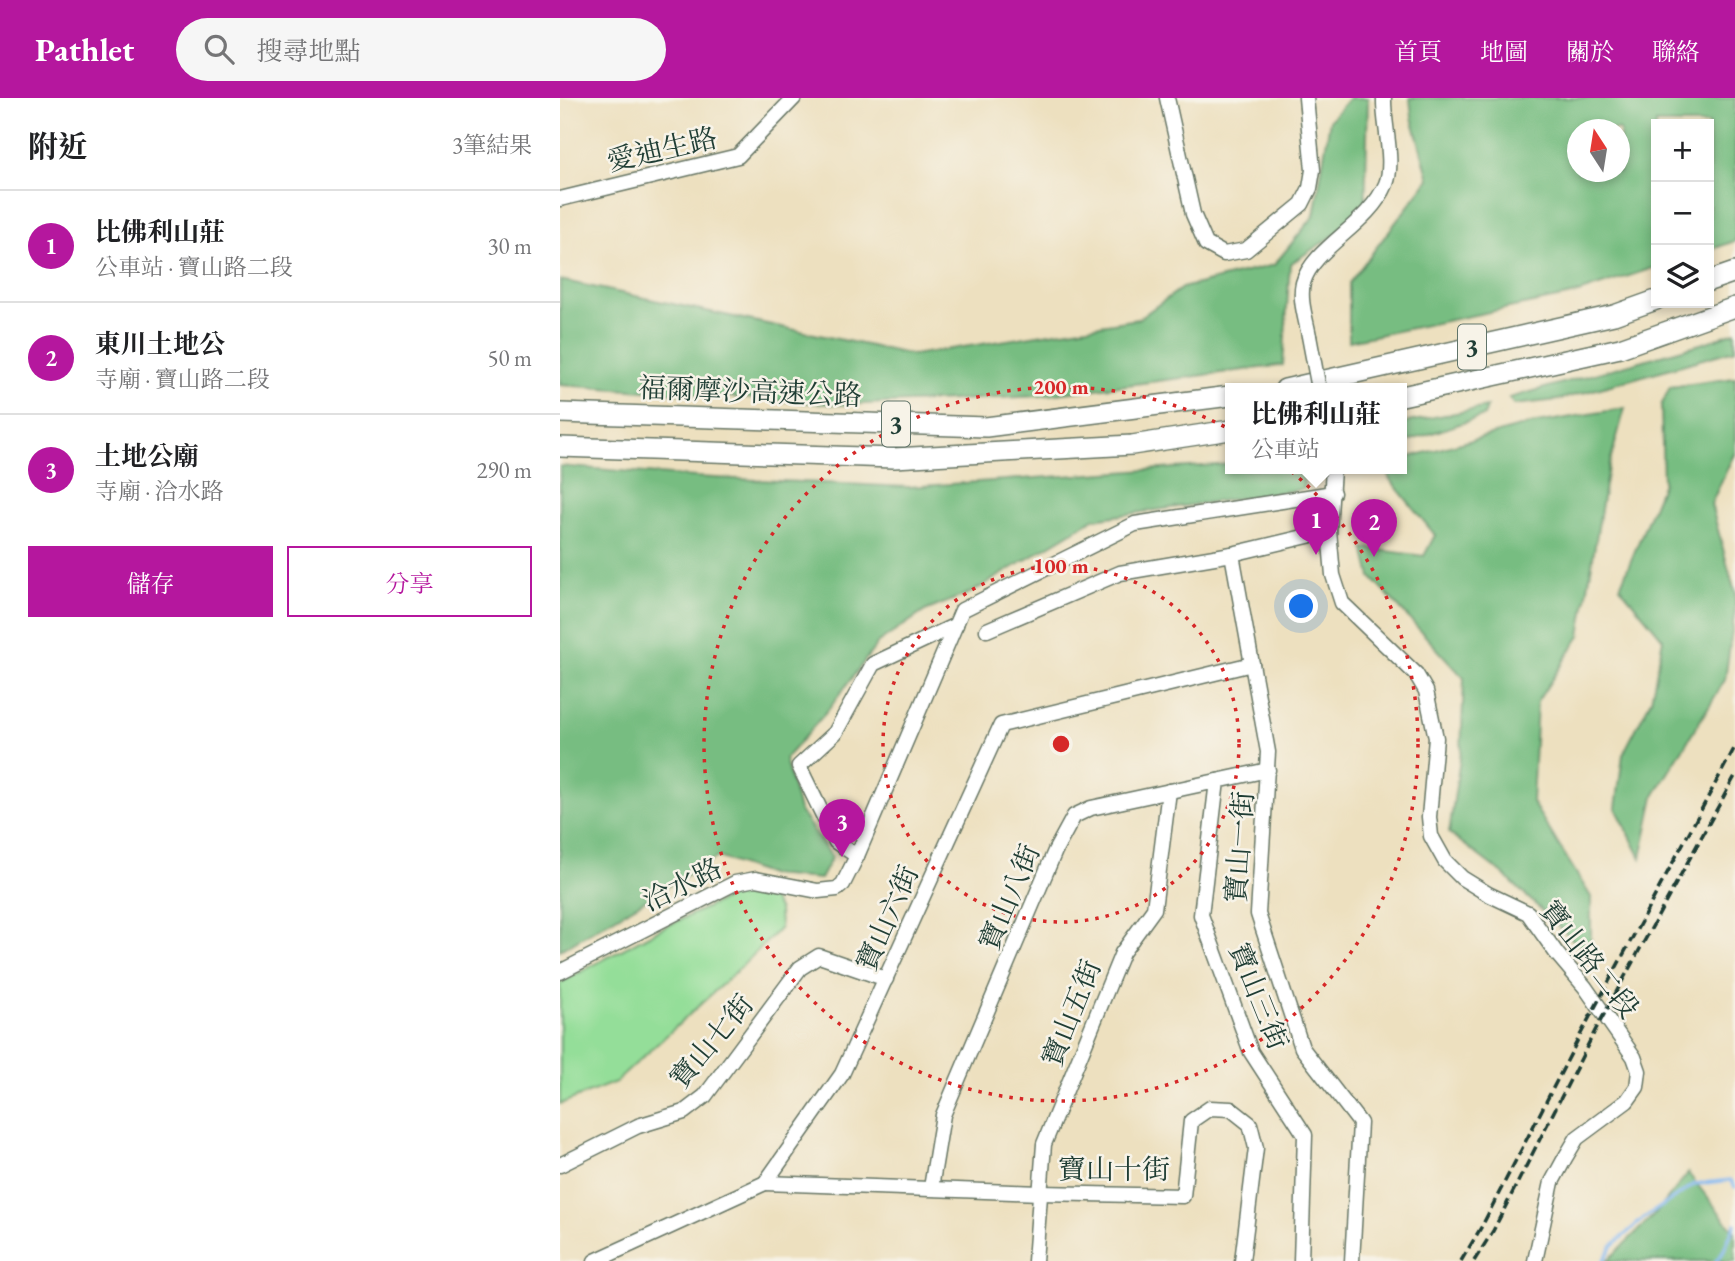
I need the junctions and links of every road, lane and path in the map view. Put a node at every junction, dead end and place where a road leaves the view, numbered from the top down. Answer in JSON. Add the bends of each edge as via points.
{"nodes":[{"id":1,"x":794,"y":98,"type":"edge"},
{"id":2,"x":1167,"y":98,"type":"edge"},
{"id":3,"x":1306,"y":98,"type":"edge"},
{"id":4,"x":1384,"y":98,"type":"edge"},
{"id":5,"x":560,"y":199,"type":"edge"},
{"id":6,"x":1735,"y":272,"type":"edge"},
{"id":7,"x":1714,"y":279,"type":"edge"},
{"id":8,"x":1651,"y":302,"type":"edge"},
{"id":9,"x":1735,"y":307,"type":"edge"},
{"id":10,"x":1312,"y":383,"type":"edge"},
{"id":11,"x":1318,"y":383,"type":"edge"},
{"id":12,"x":1407,"y":395,"type":"edge"},
{"id":13,"x":1225,"y":397,"type":"edge"},
{"id":14,"x":560,"y":412,"type":"edge"},
{"id":15,"x":1225,"y":431,"type":"edge"},
{"id":16,"x":560,"y":447,"type":"edge"},
{"id":17,"x":1334,"y":474,"type":"edge"},
{"id":18,"x":1333,"y":493,"type":"junction"},
{"id":19,"x":1329,"y":531,"type":"junction"},
{"id":20,"x":1232,"y":554,"type":"junction"},
{"id":21,"x":956,"y":625,"type":"junction"},
{"id":22,"x":987,"y":629,"type":"dead end"},
{"id":23,"x":1252,"y":664,"type":"junction"},
{"id":24,"x":1268,"y":770,"type":"junction"},
{"id":25,"x":1217,"y":781,"type":"junction"},
{"id":26,"x":1169,"y":791,"type":"junction"},
{"id":27,"x":857,"y":856,"type":"junction"},
{"id":28,"x":560,"y":972,"type":"edge"},
{"id":29,"x":886,"y":979,"type":"junction"},
{"id":30,"x":560,"y":1165,"type":"edge"},
{"id":31,"x":765,"y":1183,"type":"junction"},
{"id":32,"x":931,"y":1188,"type":"junction"},
{"id":33,"x":1040,"y":1193,"type":"junction"},
{"id":34,"x":595,"y":1261,"type":"edge"},
{"id":35,"x":1035,"y":1261,"type":"edge"},
{"id":36,"x":1242,"y":1261,"type":"edge"},
{"id":37,"x":1301,"y":1261,"type":"edge"},
{"id":38,"x":1352,"y":1261,"type":"edge"},
{"id":39,"x":1535,"y":1261,"type":"edge"}],
"edges":[{"from":1,"to":5,"type":"street","name":"愛迪生路","via":[[738,156]]},
{"from":2,"to":3,"type":"street","via":[[1194,214],[1206,244],[1224,254],[1246,250],[1302,204],[1313,170]]},
{"from":4,"to":11,"type":"street","bridge":true,"via":[[1387,181],[1363,218],[1312,263],[1303,283],[1302,300]]},
{"from":6,"to":7,"type":"highway"},
{"from":8,"to":10,"type":"highway","number":"3","via":[[1614,315]]},
{"from":9,"to":12,"type":"highway","number":"3","via":[[1620,348]]},
{"from":13,"to":14,"type":"highway","name":"福爾摩沙高速公路","number":"3","via":[[986,427]]},
{"from":15,"to":16,"type":"highway","number":"3","via":[[1132,445],[894,458]]},
{"from":17,"to":18,"type":"street","name":"寶山路二段"},
{"from":18,"to":19,"type":"street","name":"寶山路二段"},
{"from":18,"to":21,"type":"street","name":"洽水路","via":[[1135,524],[962,610]]},
{"from":19,"to":20,"type":"street"},
{"from":19,"to":39,"type":"street","name":"寶山路二段","via":[[1333,575],[1342,603],[1416,674],[1426,691],[1436,738],[1431,836],[1445,861],[1462,878],[1528,913],[1634,1056],[1639,1071],[1637,1087],[1627,1101],[1577,1138],[1565,1158],[1552,1182]]},
{"from":20,"to":22,"type":"street","via":[[1120,573]]},
{"from":20,"to":23,"type":"street","name":"寶山一街"},
{"from":21,"to":27,"type":"street","name":"洽水路"},
{"from":21,"to":27,"type":"street","name":"洽水路","via":[[873,664],[835,733],[799,766],[836,842]]},
{"from":23,"to":24,"type":"street","name":"寶山一街"},
{"from":23,"to":29,"type":"street","name":"寶山六街","via":[[1001,725]]},
{"from":24,"to":25,"type":"street","name":"寶山八街"},
{"from":24,"to":38,"type":"street","name":"寶山一街","via":[[1258,915],[1302,1048],[1360,1123]]},
{"from":25,"to":26,"type":"street","name":"寶山八街"},
{"from":25,"to":37,"type":"street","name":"寶山三街","via":[[1200,915],[1251,1052],[1305,1135]]},
{"from":26,"to":32,"type":"street","name":"寶山八街","via":[[1074,816],[1055,850],[943,1115]]},
{"from":26,"to":33,"type":"street","name":"寶山五街","via":[[1154,909],[1122,953],[1044,1143]]},
{"from":27,"to":28,"type":"street","name":"洽水路","via":[[837,889],[818,891],[756,879],[735,883]]},
{"from":29,"to":30,"type":"street","name":"寶山七街","via":[[819,956],[800,968],[705,1096],[684,1112],[638,1126]]},
{"from":29,"to":31,"type":"street","name":"寶山六街","via":[[842,1074]]},
{"from":31,"to":32,"type":"street","name":"寶山十街"},
{"from":31,"to":34,"type":"street"},
{"from":32,"to":33,"type":"street","name":"寶山十街"},
{"from":33,"to":35,"type":"street","name":"寶山五街"},
{"from":33,"to":36,"type":"street","name":"寶山十街","via":[[1183,1196],[1191,1121],[1210,1108],[1231,1109],[1250,1124],[1256,1148]]}]}
